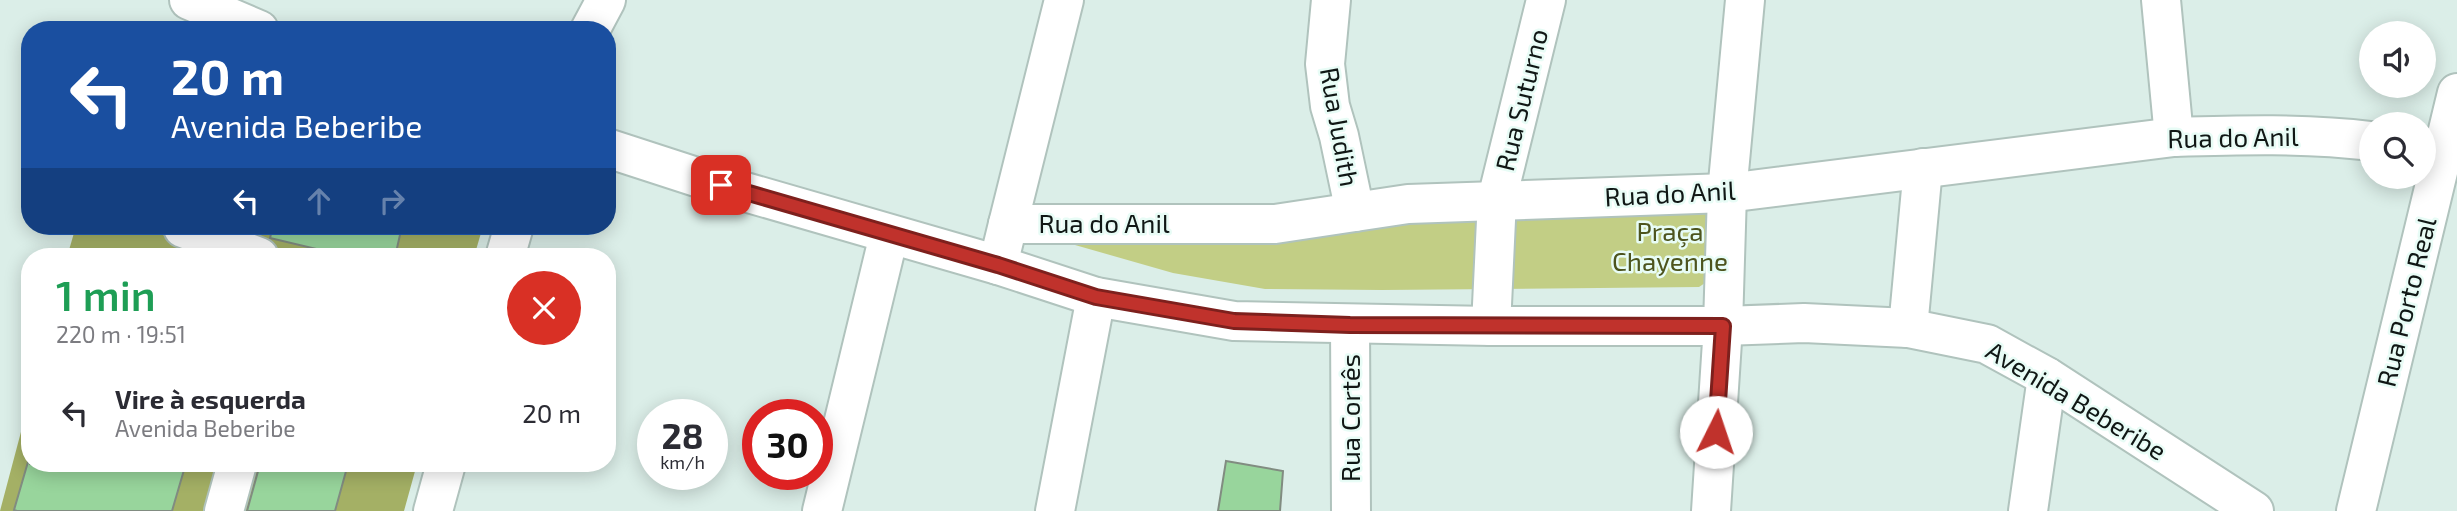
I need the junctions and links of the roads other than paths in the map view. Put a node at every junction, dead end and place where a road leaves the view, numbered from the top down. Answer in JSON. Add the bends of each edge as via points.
{"nodes":[{"id":1,"x":189,"y":0,"type":"edge"},
{"id":2,"x":606,"y":0,"type":"edge"},
{"id":3,"x":1064,"y":0,"type":"edge"},
{"id":4,"x":1331,"y":0,"type":"edge"},
{"id":5,"x":1546,"y":0,"type":"edge"},
{"id":6,"x":1745,"y":0,"type":"edge"},
{"id":7,"x":2161,"y":0,"type":"edge"},
{"id":8,"x":235,"y":21,"type":"edge"},
{"id":9,"x":595,"y":21,"type":"edge"},
{"id":10,"x":2457,"y":93,"type":"edge"},
{"id":11,"x":2174,"y":137,"type":"junction"},
{"id":12,"x":2359,"y":139,"type":"edge"},
{"id":13,"x":2442,"y":150,"type":"edge"},
{"id":14,"x":616,"y":151,"type":"edge"},
{"id":15,"x":1923,"y":168,"type":"junction"},
{"id":16,"x":1727,"y":193,"type":"junction"},
{"id":17,"x":1497,"y":200,"type":"junction"},
{"id":18,"x":1355,"y":212,"type":"junction"},
{"id":19,"x":1008,"y":224,"type":"junction"},
{"id":20,"x":201,"y":235,"type":"edge"},
{"id":21,"x":889,"y":235,"type":"junction"},
{"id":22,"x":235,"y":248,"type":"edge"},
{"id":23,"x":998,"y":265,"type":"junction"},
{"id":24,"x":1096,"y":297,"type":"junction"},
{"id":25,"x":1350,"y":325,"type":"junction"},
{"id":26,"x":1491,"y":326,"type":"junction"},
{"id":27,"x":1723,"y":326,"type":"junction"},
{"id":28,"x":1908,"y":328,"type":"junction"},
{"id":29,"x":2047,"y":377,"type":"junction"},
{"id":30,"x":235,"y":472,"type":"edge"},
{"id":31,"x":444,"y":472,"type":"edge"},
{"id":32,"x":224,"y":511,"type":"edge"},
{"id":33,"x":433,"y":511,"type":"edge"},
{"id":34,"x":822,"y":511,"type":"edge"},
{"id":35,"x":1055,"y":511,"type":"edge"},
{"id":36,"x":1352,"y":511,"type":"edge"},
{"id":37,"x":1711,"y":511,"type":"edge"},
{"id":38,"x":2028,"y":511,"type":"edge"},
{"id":39,"x":2254,"y":511,"type":"edge"},
{"id":40,"x":2356,"y":511,"type":"edge"}],
"edges":[{"from":1,"to":8,"type":"street"},
{"from":2,"to":9,"type":"street"},
{"from":3,"to":19,"type":"street"},
{"from":4,"to":18,"type":"street","name":"Rua Judith","via":[[1325,64]]},
{"from":5,"to":17,"type":"street","name":"Rua Suturno"},
{"from":6,"to":16,"type":"street"},
{"from":7,"to":11,"type":"street"},
{"from":10,"to":13,"type":"street","name":"Rua Porto Real"},
{"from":11,"to":12,"type":"street","name":"Rua do Anil"},
{"from":11,"to":15,"type":"street","name":"Rua do Anil"},
{"from":13,"to":40,"type":"street","name":"Rua Porto Real"},
{"from":14,"to":21,"type":"street","name":"Avenida Beberibe"},
{"from":15,"to":16,"type":"street","name":"Rua do Anil"},
{"from":15,"to":28,"type":"street"},
{"from":16,"to":17,"type":"street","name":"Rua do Anil"},
{"from":16,"to":27,"type":"street"},
{"from":17,"to":18,"type":"street","name":"Rua do Anil","via":[[1408,204]]},
{"from":17,"to":26,"type":"street","name":"Rua Suturno"},
{"from":18,"to":19,"type":"street","name":"Rua do Anil","via":[[1275,224]]},
{"from":19,"to":23,"type":"street","name":"Rua do Anil"},
{"from":20,"to":22,"type":"street"},
{"from":21,"to":23,"type":"street","name":"Avenida Beberibe"},
{"from":21,"to":34,"type":"street"},
{"from":23,"to":24,"type":"street","name":"Avenida Beberibe"},
{"from":24,"to":25,"type":"street","name":"Avenida Beberibe","via":[[1234,321]]},
{"from":24,"to":35,"type":"street"},
{"from":25,"to":26,"type":"street","name":"Avenida Beberibe"},
{"from":25,"to":36,"type":"street","name":"Rua Cortês"},
{"from":26,"to":27,"type":"street","name":"Avenida Beberibe"},
{"from":27,"to":28,"type":"street","name":"Avenida Beberibe","via":[[1804,323]]},
{"from":27,"to":37,"type":"street"},
{"from":28,"to":29,"type":"street","name":"Avenida Beberibe","via":[[1987,344]]},
{"from":29,"to":38,"type":"street"},
{"from":29,"to":39,"type":"street","name":"Avenida Beberibe"},
{"from":30,"to":32,"type":"street"},
{"from":31,"to":33,"type":"street"}]}
